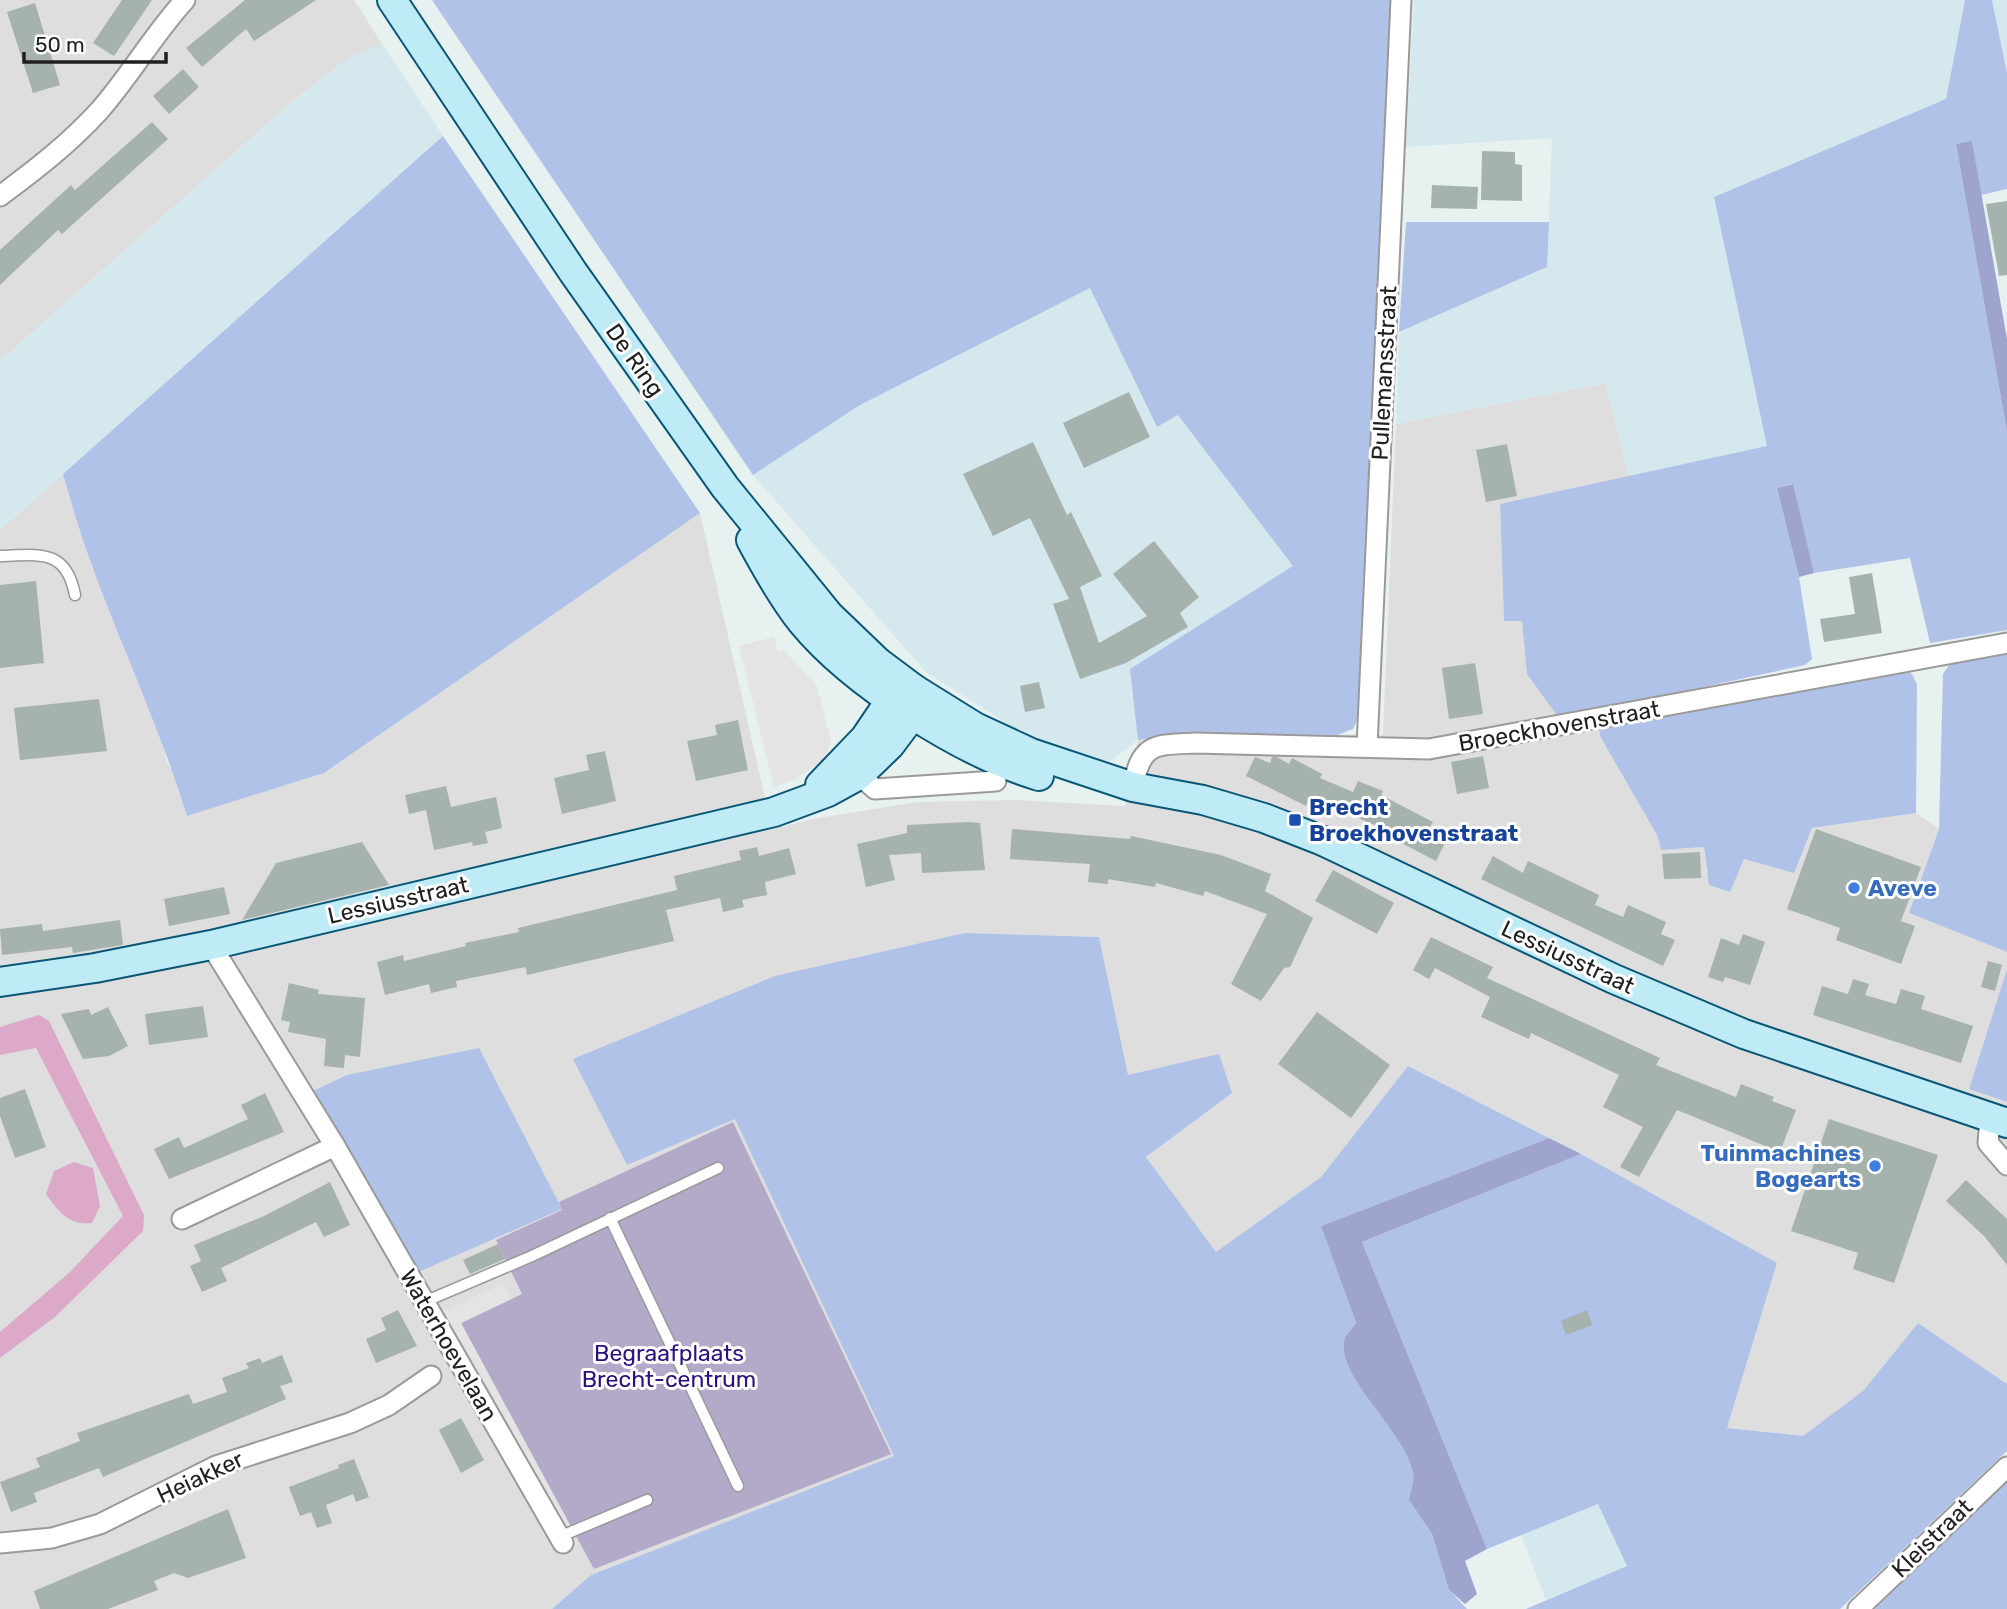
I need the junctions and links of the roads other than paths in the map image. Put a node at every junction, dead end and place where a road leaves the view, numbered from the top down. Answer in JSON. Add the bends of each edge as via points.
{"nodes":[{"id":1,"x":185,"y":0,"type":"edge"},
{"id":2,"x":392,"y":0,"type":"edge"},
{"id":3,"x":1401,"y":0,"type":"edge"},
{"id":4,"x":0,"y":196,"type":"edge"},
{"id":5,"x":725,"y":487,"type":"junction"},
{"id":6,"x":0,"y":556,"type":"edge"},
{"id":7,"x":75,"y":595,"type":"dead end"},
{"id":8,"x":2007,"y":643,"type":"edge"},
{"id":9,"x":907,"y":700,"type":"junction"},
{"id":10,"x":1367,"y":746,"type":"junction"},
{"id":11,"x":859,"y":775,"type":"junction"},
{"id":12,"x":996,"y":781,"type":"dead end"},
{"id":13,"x":1133,"y":787,"type":"junction"},
{"id":14,"x":792,"y":806,"type":"junction"},
{"id":15,"x":211,"y":945,"type":"junction"},
{"id":16,"x":0,"y":982,"type":"edge"},
{"id":17,"x":1998,"y":1120,"type":"edge"},
{"id":18,"x":335,"y":1146,"type":"junction"},
{"id":19,"x":2007,"y":1165,"type":"edge"},
{"id":20,"x":718,"y":1168,"type":"dead end"},
{"id":21,"x":610,"y":1218,"type":"junction"},
{"id":22,"x":182,"y":1219,"type":"dead end"},
{"id":23,"x":424,"y":1302,"type":"junction"},
{"id":24,"x":431,"y":1376,"type":"dead end"},
{"id":25,"x":2007,"y":1467,"type":"edge"},
{"id":26,"x":738,"y":1486,"type":"dead end"},
{"id":27,"x":648,"y":1500,"type":"dead end"},
{"id":28,"x":561,"y":1540,"type":"joint"},
{"id":29,"x":0,"y":1543,"type":"edge"},
{"id":30,"x":1858,"y":1609,"type":"edge"}],
"edges":[{"from":1,"to":4,"type":"street","via":[[100,110],[53,157]]},
{"from":2,"to":5,"type":"main road","name":"De Ring","via":[[573,272]]},
{"from":3,"to":10,"type":"street","name":"Pullemansstraat"},
{"from":5,"to":9,"type":"main road","name":"De Ring","via":[[816,600],[878,662]]},
{"from":5,"to":9,"type":"main road","via":[[781,593],[822,643],[847,667]]},
{"from":6,"to":7,"type":"lane","via":[[43,555],[58,560],[72,579]]},
{"from":8,"to":10,"type":"street","name":"Broeckhovenstraat","via":[[1477,742],[1429,749]]},
{"from":9,"to":11,"type":"main road","name":"Lessiusstraat","via":[[890,745]]},
{"from":9,"to":13,"type":"main road","name":"Lessiusstraat","via":[[993,759],[1037,776],[1082,786]]},
{"from":9,"to":14,"type":"main road","name":"Lessiusstraat"},
{"from":10,"to":13,"type":"street","name":"Broeckhovenstraat","via":[[1160,745],[1143,754]]},
{"from":11,"to":12,"type":"street","via":[[875,789]]},
{"from":11,"to":14,"type":"main road","name":"Lessiusstraat"},
{"from":13,"to":17,"type":"main road","name":"Lessiusstraat","via":[[1264,818],[1711,1020],[1814,1060]]},
{"from":14,"to":15,"type":"main road","name":"Lessiusstraat"},
{"from":15,"to":16,"type":"main road","name":"Lessiusstraat"},
{"from":15,"to":18,"type":"street","name":"Waterhoevelaan"},
{"from":17,"to":19,"type":"street","via":[[1988,1143]]},
{"from":18,"to":22,"type":"street"},
{"from":18,"to":23,"type":"street","name":"Waterhoevelaan"},
{"from":20,"to":21,"type":"lane"},
{"from":21,"to":23,"type":"lane"},
{"from":21,"to":26,"type":"lane"},
{"from":23,"to":28,"type":"street","name":"Waterhoevelaan"},
{"from":24,"to":29,"type":"street","name":"Heiakker","via":[[389,1405],[350,1423],[216,1466],[100,1524],[52,1538]]},
{"from":25,"to":30,"type":"street","name":"Kleistraat"},
{"from":27,"to":28,"type":"lane"}]}
